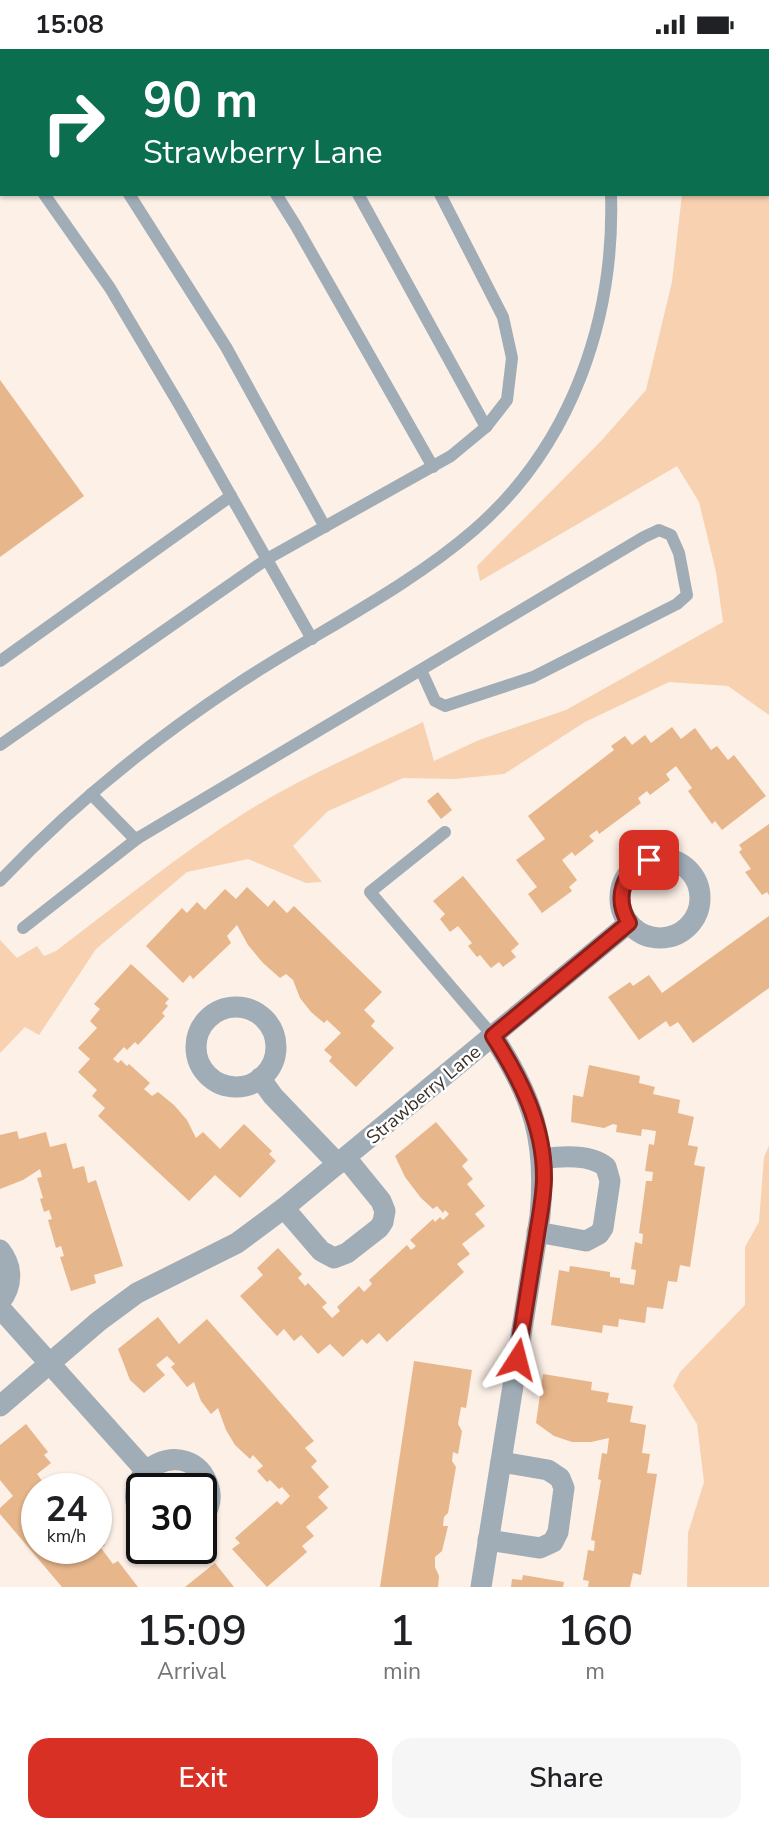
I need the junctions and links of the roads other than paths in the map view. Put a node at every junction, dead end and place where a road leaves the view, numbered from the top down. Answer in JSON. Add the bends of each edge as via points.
{"nodes":[{"id":1,"x":45,"y":196,"type":"edge"},
{"id":2,"x":130,"y":196,"type":"edge"},
{"id":3,"x":277,"y":196,"type":"edge"},
{"id":4,"x":359,"y":196,"type":"edge"},
{"id":5,"x":441,"y":196,"type":"edge"},
{"id":6,"x":611,"y":196,"type":"edge"},
{"id":7,"x":486,"y":427,"type":"junction"},
{"id":8,"x":433,"y":467,"type":"junction"},
{"id":9,"x":231,"y":496,"type":"junction"},
{"id":10,"x":325,"y":527,"type":"junction"},
{"id":11,"x":267,"y":559,"type":"junction"},
{"id":12,"x":312,"y":639,"type":"junction"},
{"id":13,"x":0,"y":661,"type":"edge"},
{"id":14,"x":421,"y":670,"type":"junction"},
{"id":15,"x":0,"y":745,"type":"edge"},
{"id":16,"x":92,"y":794,"type":"junction"},
{"id":17,"x":445,"y":831,"type":"dead end"},
{"id":18,"x":138,"y":838,"type":"junction"},
{"id":19,"x":0,"y":881,"type":"edge"},
{"id":20,"x":629,"y":923,"type":"dead end"},
{"id":21,"x":23,"y":928,"type":"dead end"},
{"id":22,"x":493,"y":1036,"type":"junction"},
{"id":23,"x":260,"y":1078,"type":"dead end"},
{"id":24,"x":542,"y":1159,"type":"junction"},
{"id":25,"x":342,"y":1161,"type":"junction"},
{"id":26,"x":284,"y":1208,"type":"junction"},
{"id":27,"x":537,"y":1232,"type":"junction"},
{"id":28,"x":0,"y":1250,"type":"edge"},
{"id":29,"x":0,"y":1302,"type":"edge"},
{"id":30,"x":0,"y":1308,"type":"edge"},
{"id":31,"x":49,"y":1364,"type":"junction"},
{"id":32,"x":0,"y":1406,"type":"edge"},
{"id":33,"x":501,"y":1462,"type":"junction"},
{"id":34,"x":146,"y":1471,"type":"joint"},
{"id":35,"x":201,"y":1473,"type":"edge"},
{"id":36,"x":488,"y":1540,"type":"junction"},
{"id":37,"x":481,"y":1587,"type":"edge"}],
"edges":[{"from":1,"to":9,"type":"lane","via":[[110,288]]},
{"from":2,"to":10,"type":"lane","via":[[226,347]]},
{"from":3,"to":8,"type":"lane"},
{"from":4,"to":7,"type":"lane"},
{"from":5,"to":7,"type":"lane","via":[[503,317],[512,358],[507,400]]},
{"from":6,"to":12,"type":"lane","via":[[611,241],[596,335],[573,397],[541,453],[466,537]]},
{"from":7,"to":8,"type":"lane"},
{"from":8,"to":10,"type":"lane"},
{"from":9,"to":11,"type":"lane"},
{"from":9,"to":13,"type":"lane"},
{"from":10,"to":11,"type":"lane"},
{"from":11,"to":12,"type":"lane"},
{"from":11,"to":15,"type":"lane"},
{"from":12,"to":16,"type":"lane","via":[[202,708]]},
{"from":14,"to":14,"type":"lane","via":[[644,537],[659,530],[671,535],[687,595],[677,604],[533,677],[445,706],[435,701]]},
{"from":14,"to":18,"type":"lane"},
{"from":16,"to":18,"type":"lane"},
{"from":16,"to":19,"type":"lane"},
{"from":17,"to":22,"type":"lane","via":[[370,892]]},
{"from":18,"to":21,"type":"lane"},
{"from":20,"to":22,"type":"street","name":"Strawberry Lane"},
{"from":22,"to":24,"type":"street","via":[[524,1090]]},
{"from":22,"to":25,"type":"street","name":"Strawberry Lane"},
{"from":23,"to":25,"type":"street"},
{"from":24,"to":27,"type":"street"},
{"from":24,"to":27,"type":"street","via":[[597,1161],[606,1167],[610,1181],[603,1228],[596,1237],[586,1241]]},
{"from":25,"to":26,"type":"street","name":"Strawberry Lane"},
{"from":25,"to":26,"type":"street","via":[[386,1211],[381,1225],[347,1254],[327,1256]]},
{"from":26,"to":31,"type":"street","name":"Strawberry Lane","via":[[237,1243],[137,1293]]},
{"from":27,"to":33,"type":"street"},
{"from":28,"to":29,"type":"street","via":[[10,1272]]},
{"from":30,"to":31,"type":"street"},
{"from":31,"to":32,"type":"street","name":"Strawberry Lane"},
{"from":31,"to":34,"type":"street"},
{"from":33,"to":36,"type":"street"},
{"from":33,"to":36,"type":"street","via":[[558,1475],[564,1487],[558,1532],[553,1542],[540,1548]]},
{"from":34,"to":35,"type":"street","via":[[172,1459],[187,1462]]},
{"from":36,"to":37,"type":"street"}]}
